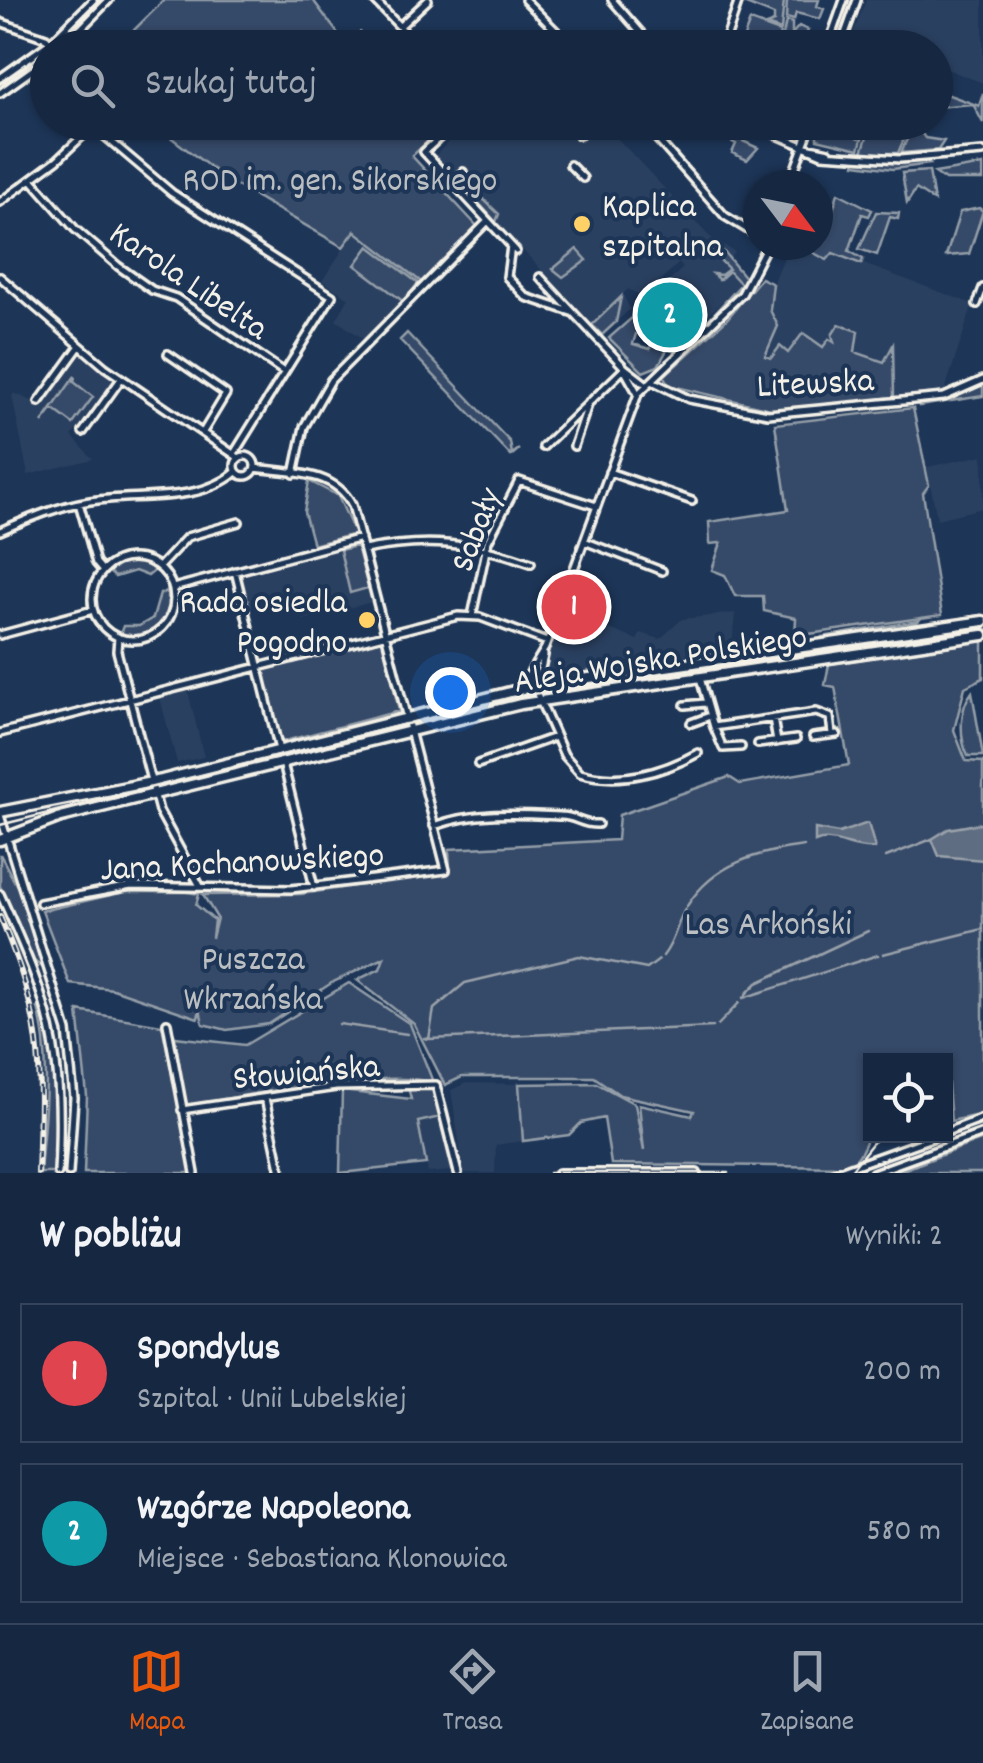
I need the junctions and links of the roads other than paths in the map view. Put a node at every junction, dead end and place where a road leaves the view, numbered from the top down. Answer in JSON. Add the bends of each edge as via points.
{"nodes":[{"id":1,"x":93,"y":0,"type":"edge"},
{"id":2,"x":109,"y":0,"type":"edge"},
{"id":3,"x":374,"y":0,"type":"edge"},
{"id":4,"x":428,"y":0,"type":"edge"},
{"id":5,"x":525,"y":0,"type":"edge"},
{"id":6,"x":612,"y":0,"type":"edge"},
{"id":7,"x":739,"y":0,"type":"edge"},
{"id":8,"x":844,"y":0,"type":"edge"},
{"id":9,"x":858,"y":0,"type":"edge"},
{"id":10,"x":838,"y":17,"type":"junction"},
{"id":11,"x":850,"y":21,"type":"junction"},
{"id":12,"x":0,"y":22,"type":"edge"},
{"id":13,"x":400,"y":26,"type":"junction"},
{"id":14,"x":69,"y":30,"type":"edge"},
{"id":15,"x":74,"y":30,"type":"edge"},
{"id":16,"x":404,"y":30,"type":"edge"},
{"id":17,"x":552,"y":30,"type":"edge"},
{"id":18,"x":639,"y":30,"type":"edge"},
{"id":19,"x":728,"y":30,"type":"edge"},
{"id":20,"x":833,"y":30,"type":"edge"},
{"id":21,"x":847,"y":30,"type":"edge"},
{"id":22,"x":30,"y":33,"type":"edge"},
{"id":23,"x":30,"y":57,"type":"edge"},
{"id":24,"x":30,"y":71,"type":"edge"},
{"id":25,"x":0,"y":78,"type":"edge"},
{"id":26,"x":0,"y":92,"type":"edge"},
{"id":27,"x":74,"y":140,"type":"edge"},
{"id":28,"x":108,"y":140,"type":"edge"},
{"id":29,"x":437,"y":140,"type":"edge"},
{"id":30,"x":658,"y":140,"type":"edge"},
{"id":31,"x":787,"y":140,"type":"edge"},
{"id":32,"x":806,"y":140,"type":"edge"},
{"id":33,"x":813,"y":140,"type":"edge"},
{"id":34,"x":803,"y":147,"type":"junction"},
{"id":35,"x":818,"y":148,"type":"junction"},
{"id":36,"x":830,"y":152,"type":"junction"},
{"id":37,"x":983,"y":152,"type":"edge"},
{"id":38,"x":570,"y":165,"type":"dead end"},
{"id":39,"x":795,"y":170,"type":"edge"},
{"id":40,"x":463,"y":172,"type":"dead end"},
{"id":41,"x":582,"y":178,"type":"dead end"},
{"id":42,"x":32,"y":180,"type":"junction"},
{"id":43,"x":452,"y":182,"type":"junction"},
{"id":44,"x":0,"y":202,"type":"edge"},
{"id":45,"x":488,"y":220,"type":"junction"},
{"id":46,"x":743,"y":227,"type":"edge"},
{"id":47,"x":759,"y":260,"type":"edge"},
{"id":48,"x":0,"y":277,"type":"edge"},
{"id":49,"x":540,"y":277,"type":"dead end"},
{"id":50,"x":983,"y":288,"type":"edge"},
{"id":51,"x":977,"y":304,"type":"dead end"},
{"id":52,"x":573,"y":312,"type":"junction"},
{"id":53,"x":80,"y":347,"type":"junction"},
{"id":54,"x":168,"y":354,"type":"dead end"},
{"id":55,"x":624,"y":368,"type":"junction"},
{"id":56,"x":284,"y":372,"type":"junction"},
{"id":57,"x":121,"y":379,"type":"junction"},
{"id":58,"x":983,"y":380,"type":"edge"},
{"id":59,"x":649,"y":383,"type":"junction"},
{"id":60,"x":638,"y":394,"type":"junction"},
{"id":61,"x":39,"y":402,"type":"dead end"},
{"id":62,"x":589,"y":402,"type":"junction"},
{"id":63,"x":83,"y":432,"type":"dead end"},
{"id":64,"x":203,"y":432,"type":"junction"},
{"id":65,"x":574,"y":446,"type":"dead end"},
{"id":66,"x":543,"y":447,"type":"dead end"},
{"id":67,"x":237,"y":455,"type":"junction"},
{"id":68,"x":256,"y":468,"type":"junction"},
{"id":69,"x":236,"y":472,"type":"junction"},
{"id":70,"x":609,"y":472,"type":"junction"},
{"id":71,"x":294,"y":474,"type":"junction"},
{"id":72,"x":692,"y":502,"type":"dead end"},
{"id":73,"x":79,"y":503,"type":"junction"},
{"id":74,"x":596,"y":506,"type":"junction"},
{"id":75,"x":240,"y":522,"type":"dead end"},
{"id":76,"x":0,"y":531,"type":"edge"},
{"id":77,"x":361,"y":538,"type":"junction"},
{"id":78,"x":584,"y":540,"type":"junction"},
{"id":79,"x":486,"y":546,"type":"junction"},
{"id":80,"x":364,"y":550,"type":"junction"},
{"id":81,"x":530,"y":562,"type":"dead end"},
{"id":82,"x":159,"y":566,"type":"junction"},
{"id":83,"x":103,"y":570,"type":"junction"},
{"id":84,"x":235,"y":571,"type":"junction"},
{"id":85,"x":662,"y":571,"type":"dead end"},
{"id":86,"x":173,"y":588,"type":"junction"},
{"id":87,"x":93,"y":610,"type":"junction"},
{"id":88,"x":472,"y":616,"type":"junction"},
{"id":89,"x":983,"y":621,"type":"edge"},
{"id":90,"x":386,"y":634,"type":"junction"},
{"id":91,"x":0,"y":635,"type":"edge"},
{"id":92,"x":983,"y":636,"type":"edge"},
{"id":93,"x":118,"y":637,"type":"junction"},
{"id":94,"x":546,"y":645,"type":"junction"},
{"id":95,"x":543,"y":660,"type":"junction"},
{"id":96,"x":258,"y":667,"type":"junction"},
{"id":97,"x":700,"y":676,"type":"junction"},
{"id":98,"x":563,"y":682,"type":"junction"},
{"id":99,"x":537,"y":683,"type":"junction"},
{"id":100,"x":130,"y":700,"type":"junction"},
{"id":101,"x":540,"y":702,"type":"junction"},
{"id":102,"x":705,"y":703,"type":"junction"},
{"id":103,"x":521,"y":704,"type":"junction"},
{"id":104,"x":684,"y":706,"type":"dead end"},
{"id":105,"x":710,"y":716,"type":"junction"},
{"id":106,"x":407,"y":718,"type":"junction"},
{"id":107,"x":773,"y":718,"type":"junction"},
{"id":108,"x":690,"y":723,"type":"dead end"},
{"id":109,"x":714,"y":727,"type":"junction"},
{"id":110,"x":410,"y":729,"type":"junction"},
{"id":111,"x":0,"y":733,"type":"edge"},
{"id":112,"x":556,"y":737,"type":"junction"},
{"id":113,"x":813,"y":737,"type":"dead end"},
{"id":114,"x":796,"y":739,"type":"dead end"},
{"id":115,"x":777,"y":742,"type":"junction"},
{"id":116,"x":758,"y":744,"type":"dead end"},
{"id":117,"x":741,"y":747,"type":"dead end"},
{"id":118,"x":698,"y":753,"type":"dead end"},
{"id":119,"x":280,"y":755,"type":"junction"},
{"id":120,"x":478,"y":764,"type":"dead end"},
{"id":121,"x":152,"y":782,"type":"junction"},
{"id":122,"x":154,"y":794,"type":"junction"},
{"id":123,"x":0,"y":814,"type":"edge"},
{"id":124,"x":598,"y":824,"type":"dead end"},
{"id":125,"x":434,"y":826,"type":"junction"},
{"id":126,"x":3,"y":838,"type":"edge"},
{"id":127,"x":200,"y":886,"type":"junction"},
{"id":128,"x":314,"y":887,"type":"junction"},
{"id":129,"x":0,"y":894,"type":"edge"},
{"id":130,"x":40,"y":903,"type":"dead end"},
{"id":131,"x":167,"y":1022,"type":"dead end"},
{"id":132,"x":266,"y":1098,"type":"junction"},
{"id":133,"x":182,"y":1110,"type":"junction"},
{"id":134,"x":983,"y":1118,"type":"edge"},
{"id":135,"x":953,"y":1129,"type":"edge"},
{"id":136,"x":983,"y":1133,"type":"edge"},
{"id":137,"x":918,"y":1143,"type":"edge"},
{"id":138,"x":58,"y":1173,"type":"edge"},
{"id":139,"x":68,"y":1173,"type":"edge"},
{"id":140,"x":195,"y":1173,"type":"edge"},
{"id":141,"x":281,"y":1173,"type":"edge"},
{"id":142,"x":458,"y":1173,"type":"edge"},
{"id":143,"x":558,"y":1173,"type":"edge"},
{"id":144,"x":575,"y":1173,"type":"edge"},
{"id":145,"x":697,"y":1173,"type":"edge"},
{"id":146,"x":834,"y":1173,"type":"edge"},
{"id":147,"x":873,"y":1173,"type":"edge"}],
"edges":[{"from":1,"to":14,"type":"street"},
{"from":2,"to":15,"type":"street"},
{"from":3,"to":13,"type":"street"},
{"from":4,"to":13,"type":"street"},
{"from":5,"to":17,"type":"street"},
{"from":6,"to":18,"type":"street"},
{"from":7,"to":19,"type":"street"},
{"from":8,"to":10,"type":"street"},
{"from":9,"to":11,"type":"street"},
{"from":10,"to":11,"type":"street"},
{"from":10,"to":20,"type":"street"},
{"from":11,"to":21,"type":"street"},
{"from":12,"to":22,"type":"street"},
{"from":13,"to":16,"type":"street"},
{"from":23,"to":25,"type":"street"},
{"from":24,"to":26,"type":"street"},
{"from":27,"to":42,"type":"street"},
{"from":28,"to":56,"type":"street","via":[[172,193],[332,296]]},
{"from":29,"to":43,"type":"street","via":[[424,152]]},
{"from":30,"to":46,"type":"street","via":[[725,216]]},
{"from":31,"to":34,"type":"street"},
{"from":32,"to":34,"type":"street"},
{"from":33,"to":35,"type":"street"},
{"from":34,"to":35,"type":"street"},
{"from":34,"to":36,"type":"street"},
{"from":34,"to":39,"type":"street"},
{"from":35,"to":36,"type":"street"},
{"from":36,"to":37,"type":"street","via":[[900,159]]},
{"from":38,"to":41,"type":"street"},
{"from":40,"to":43,"type":"street"},
{"from":42,"to":44,"type":"street"},
{"from":42,"to":56,"type":"street","name":"Karola Libelta","via":[[118,266]]},
{"from":43,"to":45,"type":"street"},
{"from":45,"to":52,"type":"street","via":[[513,248],[507,277],[526,297]]},
{"from":45,"to":71,"type":"street","via":[[324,389],[302,432]]},
{"from":47,"to":59,"type":"street","via":[[742,294]]},
{"from":48,"to":53,"type":"street"},
{"from":49,"to":52,"type":"street"},
{"from":50,"to":51,"type":"street"},
{"from":52,"to":55,"type":"street"},
{"from":53,"to":57,"type":"street"},
{"from":53,"to":61,"type":"street"},
{"from":54,"to":64,"type":"street","via":[[226,394]]},
{"from":55,"to":59,"type":"street","name":"Litewska"},
{"from":55,"to":60,"type":"street"},
{"from":55,"to":62,"type":"street"},
{"from":56,"to":67,"type":"street"},
{"from":57,"to":63,"type":"street"},
{"from":57,"to":64,"type":"street"},
{"from":58,"to":59,"type":"street","name":"Litewska","via":[[944,396],[768,414],[689,399]]},
{"from":59,"to":60,"type":"street"},
{"from":60,"to":70,"type":"street"},
{"from":62,"to":65,"type":"street"},
{"from":62,"to":66,"type":"street"},
{"from":64,"to":67,"type":"street"},
{"from":67,"to":68,"type":"street"},
{"from":67,"to":69,"type":"street"},
{"from":68,"to":69,"type":"street","via":[[248,476]]},
{"from":68,"to":71,"type":"street"},
{"from":69,"to":73,"type":"street","via":[[164,497]]},
{"from":70,"to":72,"type":"street"},
{"from":70,"to":74,"type":"street"},
{"from":71,"to":77,"type":"street","via":[[340,488]]},
{"from":73,"to":76,"type":"street"},
{"from":73,"to":83,"type":"street"},
{"from":74,"to":78,"type":"street"},
{"from":74,"to":79,"type":"street","name":"Sabały","via":[[522,480]]},
{"from":75,"to":82,"type":"street","via":[[187,537]]},
{"from":77,"to":80,"type":"street"},
{"from":77,"to":84,"type":"street"},
{"from":78,"to":85,"type":"street"},
{"from":78,"to":94,"type":"street"},
{"from":79,"to":80,"type":"street","via":[[430,542]]},
{"from":79,"to":81,"type":"street"},
{"from":79,"to":88,"type":"street","name":"Sabały"},
{"from":80,"to":90,"type":"street"},
{"from":82,"to":83,"type":"street","via":[[130,557]]},
{"from":82,"to":86,"type":"street"},
{"from":83,"to":87,"type":"street","via":[[94,585]]},
{"from":84,"to":86,"type":"street"},
{"from":84,"to":96,"type":"street"},
{"from":86,"to":93,"type":"street","via":[[172,612],[158,632]]},
{"from":87,"to":91,"type":"street"},
{"from":87,"to":93,"type":"street"},
{"from":88,"to":90,"type":"street"},
{"from":88,"to":94,"type":"street"},
{"from":89,"to":98,"type":"main road","name":"Aleja Wojska Polskiego"},
{"from":90,"to":96,"type":"street"},
{"from":90,"to":106,"type":"street"},
{"from":92,"to":97,"type":"main road","name":"Aleja Wojska Polskiego"},
{"from":93,"to":100,"type":"street"},
{"from":94,"to":95,"type":"street"},
{"from":94,"to":99,"type":"street"},
{"from":95,"to":98,"type":"street","via":[[548,676]]},
{"from":95,"to":99,"type":"street"},
{"from":96,"to":100,"type":"street"},
{"from":96,"to":119,"type":"street"},
{"from":97,"to":101,"type":"main road","name":"Aleja Wojska Polskiego"},
{"from":97,"to":102,"type":"street"},
{"from":98,"to":99,"type":"main road","name":"Aleja Wojska Polskiego"},
{"from":99,"to":101,"type":"street","name":"Aleja Wojska Polskiego"},
{"from":99,"to":103,"type":"street","name":"Aleja Wojska Polskiego"},
{"from":99,"to":106,"type":"main road","name":"Aleja Wojska Polskiego"},
{"from":100,"to":111,"type":"street"},
{"from":100,"to":121,"type":"street"},
{"from":101,"to":103,"type":"main road","name":"Aleja Wojska Polskiego"},
{"from":101,"to":112,"type":"street"},
{"from":102,"to":104,"type":"street"},
{"from":102,"to":105,"type":"street"},
{"from":103,"to":110,"type":"main road","name":"Aleja Wojska Polskiego"},
{"from":105,"to":108,"type":"street"},
{"from":105,"to":109,"type":"street"},
{"from":106,"to":110,"type":"street"},
{"from":106,"to":119,"type":"main road","name":"Aleja Wojska Polskiego"},
{"from":107,"to":109,"type":"street"},
{"from":107,"to":113,"type":"street","via":[[830,717],[835,734]]},
{"from":107,"to":115,"type":"street"},
{"from":109,"to":117,"type":"street","via":[[723,748]]},
{"from":110,"to":119,"type":"main road","name":"Aleja Wojska Polskiego"},
{"from":110,"to":125,"type":"street"},
{"from":112,"to":118,"type":"street","via":[[575,770],[594,777],[659,770]]},
{"from":112,"to":120,"type":"street"},
{"from":114,"to":115,"type":"street"},
{"from":115,"to":116,"type":"street"},
{"from":119,"to":121,"type":"main road","name":"Aleja Wojska Polskiego"},
{"from":119,"to":122,"type":"main road","name":"Aleja Wojska Polskiego"},
{"from":119,"to":128,"type":"street"},
{"from":121,"to":122,"type":"street"},
{"from":121,"to":123,"type":"main road","name":"Aleja Wojska Polskiego"},
{"from":122,"to":126,"type":"main road","name":"Aleja Wojska Polskiego"},
{"from":122,"to":127,"type":"street"},
{"from":123,"to":126,"type":"street"},
{"from":124,"to":125,"type":"street","via":[[488,814]]},
{"from":125,"to":128,"type":"street","name":"Jana Kochanowskiego","via":[[446,870]]},
{"from":126,"to":139,"type":"street","via":[[60,1003],[74,1088]]},
{"from":127,"to":128,"type":"street","name":"Jana Kochanowskiego"},
{"from":127,"to":130,"type":"street","name":"Jana Kochanowskiego","via":[[119,887]]},
{"from":129,"to":138,"type":"street","via":[[47,1004],[60,1077]]},
{"from":131,"to":133,"type":"street"},
{"from":132,"to":133,"type":"street","name":"Słowiańska"},
{"from":132,"to":141,"type":"street"},
{"from":132,"to":142,"type":"street","name":"Słowiańska","via":[[336,1087],[436,1086]]},
{"from":133,"to":140,"type":"street"},
{"from":134,"to":135,"type":"street"},
{"from":136,"to":147,"type":"street"},
{"from":137,"to":146,"type":"street"},
{"from":143,"to":144,"type":"street"},
{"from":144,"to":145,"type":"street"}]}
